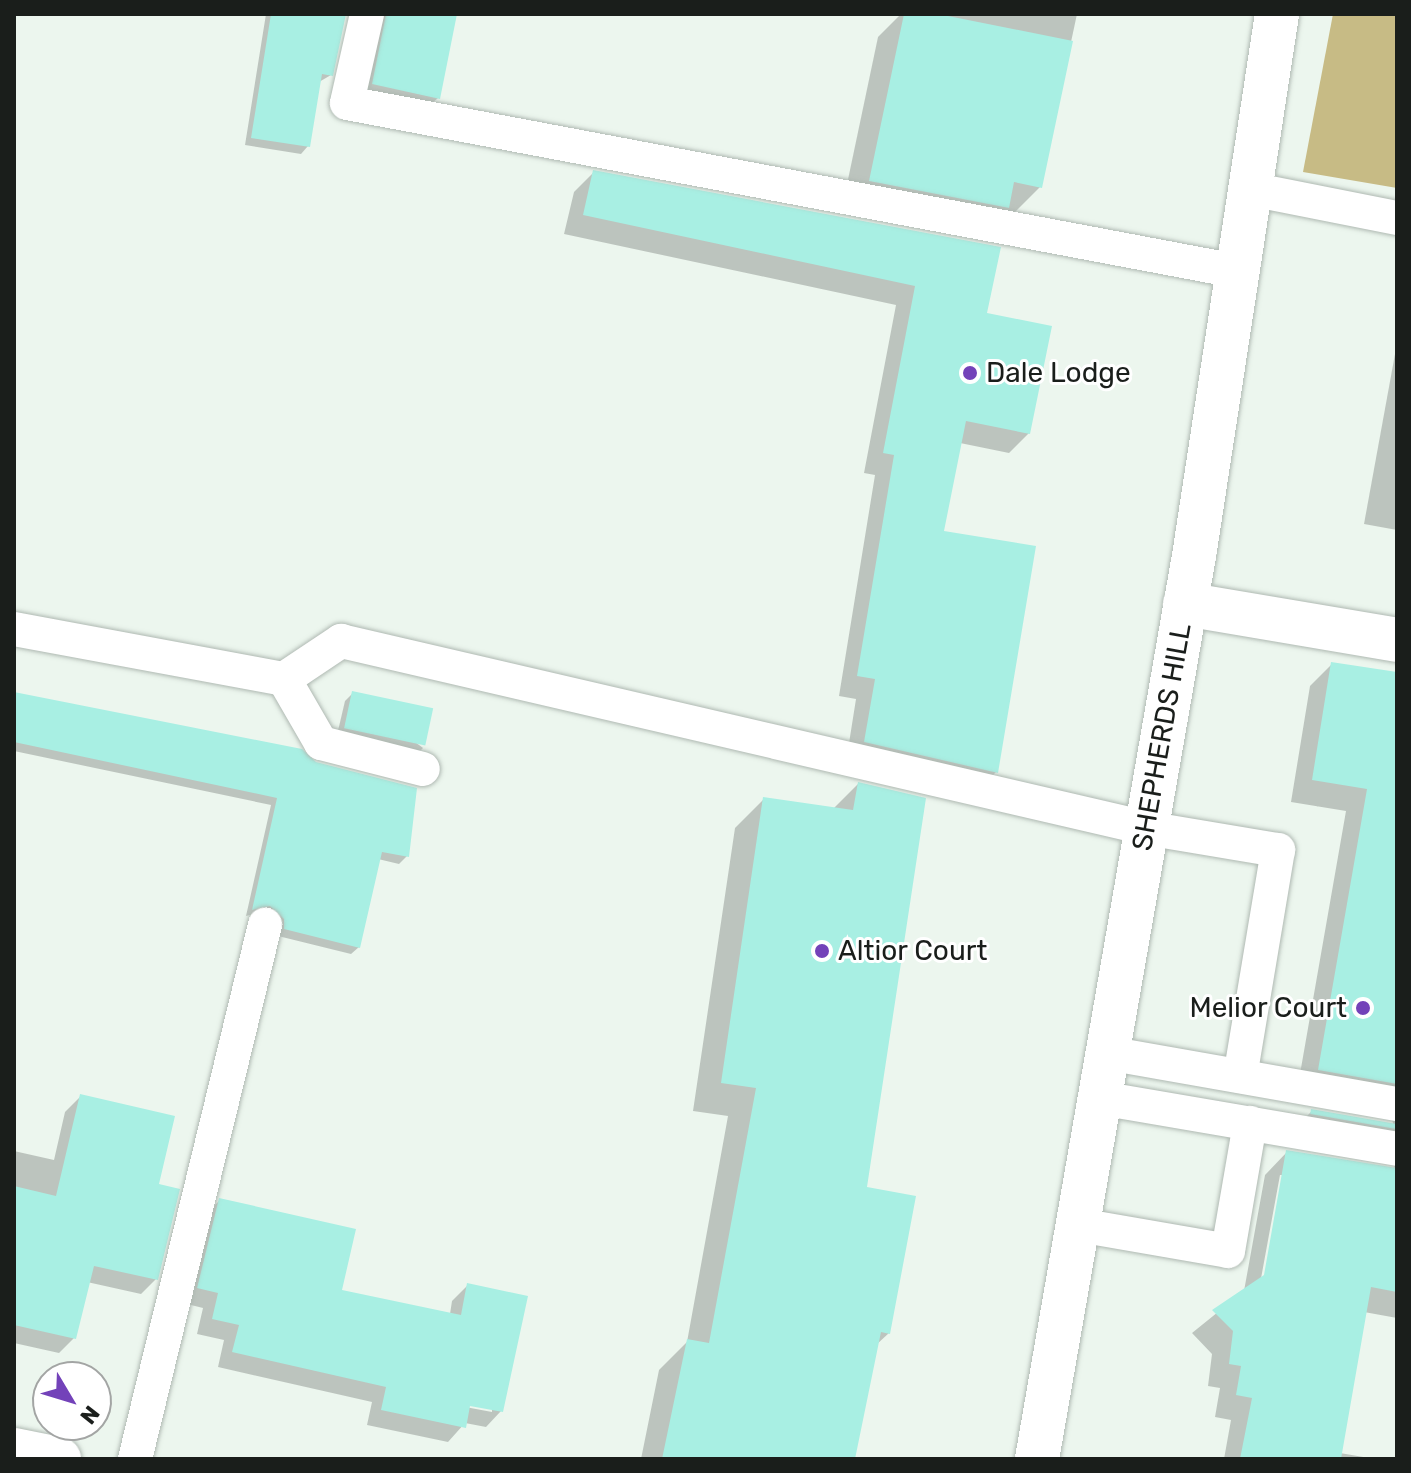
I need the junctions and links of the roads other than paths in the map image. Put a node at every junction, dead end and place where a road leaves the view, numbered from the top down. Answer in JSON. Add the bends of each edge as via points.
{"nodes":[{"id":1,"x":367,"y":14,"type":"edge"},
{"id":2,"x":1277,"y":14,"type":"edge"},
{"id":3,"x":1250,"y":189,"type":"junction"},
{"id":4,"x":1397,"y":218,"type":"edge"},
{"id":5,"x":1236,"y":271,"type":"junction"},
{"id":6,"x":1185,"y":604,"type":"junction"},
{"id":7,"x":14,"y":629,"type":"edge"},
{"id":8,"x":1397,"y":640,"type":"edge"},
{"id":9,"x":284,"y":679,"type":"junction"},
{"id":10,"x":423,"y":769,"type":"dead end"},
{"id":11,"x":1146,"y":828,"type":"junction"},
{"id":12,"x":265,"y":925,"type":"dead end"},
{"id":13,"x":1107,"y":1053,"type":"junction"},
{"id":14,"x":1240,"y":1076,"type":"junction"},
{"id":15,"x":1100,"y":1098,"type":"junction"},
{"id":16,"x":1397,"y":1104,"type":"edge"},
{"id":17,"x":1250,"y":1123,"type":"junction"},
{"id":18,"x":1397,"y":1149,"type":"edge"},
{"id":19,"x":1078,"y":1225,"type":"junction"},
{"id":20,"x":14,"y":1450,"type":"edge"},
{"id":21,"x":59,"y":1459,"type":"edge"},
{"id":22,"x":135,"y":1459,"type":"edge"},
{"id":23,"x":1037,"y":1459,"type":"edge"}],
"edges":[{"from":1,"to":5,"type":"lane","via":[[347,103]]},
{"from":2,"to":3,"type":"street","name":"SHEPHERDS HILL"},
{"from":3,"to":4,"type":"lane"},
{"from":3,"to":5,"type":"street","name":"SHEPHERDS HILL"},
{"from":5,"to":6,"type":"street","name":"SHEPHERDS HILL"},
{"from":6,"to":8,"type":"street"},
{"from":6,"to":11,"type":"street","name":"SHEPHERDS HILL"},
{"from":7,"to":9,"type":"lane"},
{"from":9,"to":10,"type":"lane","via":[[321,743]]},
{"from":9,"to":11,"type":"lane","via":[[341,641]]},
{"from":11,"to":13,"type":"street","name":"SHEPHERDS HILL"},
{"from":11,"to":14,"type":"lane","via":[[1278,850]]},
{"from":12,"to":22,"type":"lane"},
{"from":13,"to":14,"type":"lane"},
{"from":13,"to":15,"type":"street","name":"SHEPHERDS HILL"},
{"from":14,"to":16,"type":"lane"},
{"from":15,"to":17,"type":"lane"},
{"from":15,"to":19,"type":"street","name":"SHEPHERDS HILL"},
{"from":17,"to":18,"type":"lane"},
{"from":17,"to":19,"type":"lane","via":[[1228,1251]]},
{"from":19,"to":23,"type":"street","name":"SHEPHERDS HILL"},
{"from":20,"to":21,"type":"street"}]}
